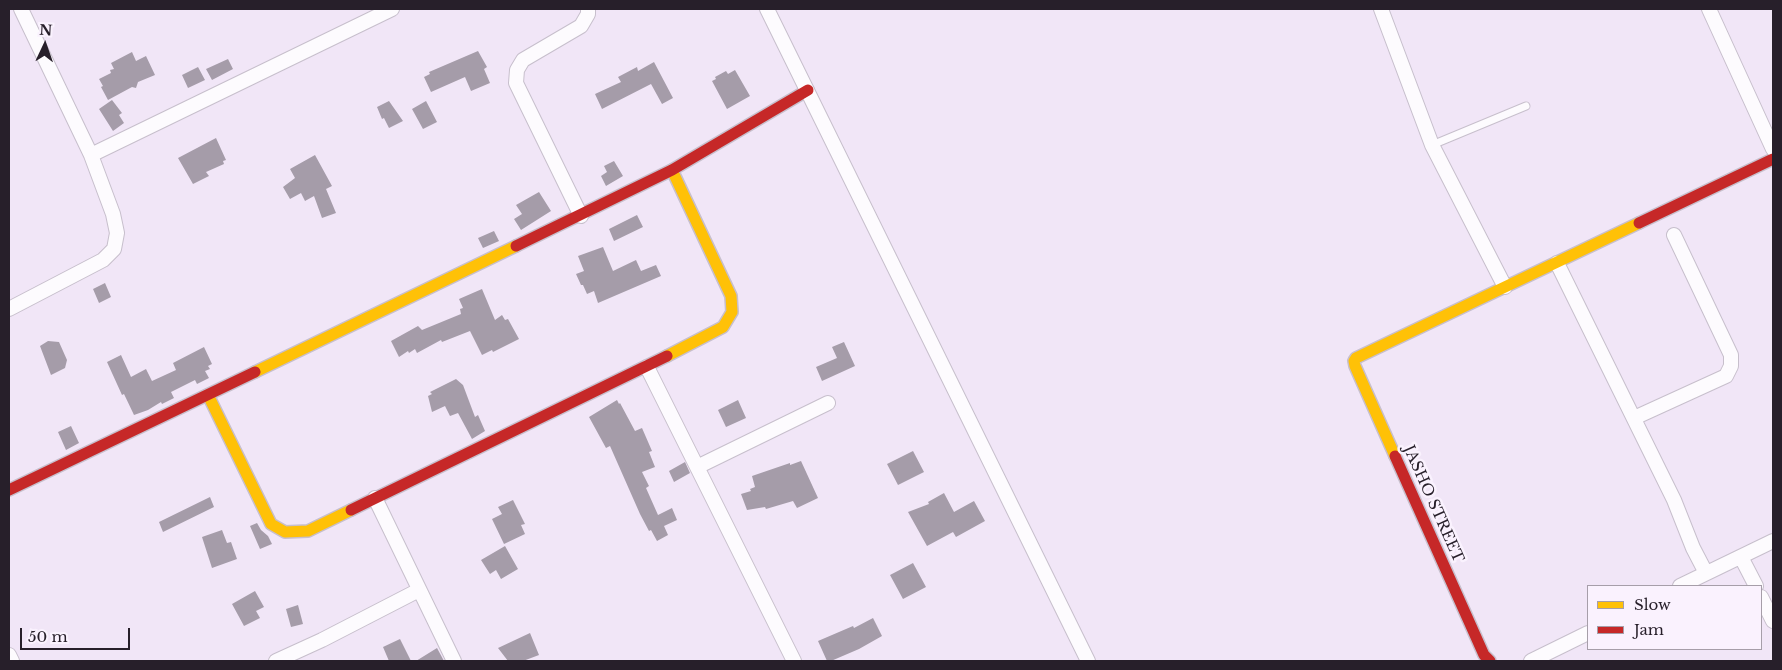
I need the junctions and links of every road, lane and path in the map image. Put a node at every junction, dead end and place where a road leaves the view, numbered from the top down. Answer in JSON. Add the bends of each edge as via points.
{"nodes":[{"id":1,"x":21,"y":9,"type":"edge"},
{"id":2,"x":392,"y":9,"type":"edge"},
{"id":3,"x":588,"y":9,"type":"edge"},
{"id":4,"x":768,"y":9,"type":"edge"},
{"id":5,"x":1382,"y":9,"type":"edge"},
{"id":6,"x":1709,"y":9,"type":"edge"},
{"id":7,"x":808,"y":90,"type":"junction"},
{"id":8,"x":1526,"y":106,"type":"dead end"},
{"id":9,"x":1432,"y":145,"type":"junction"},
{"id":10,"x":1773,"y":149,"type":"edge"},
{"id":11,"x":91,"y":155,"type":"junction"},
{"id":12,"x":1773,"y":159,"type":"edge"},
{"id":13,"x":672,"y":170,"type":"junction"},
{"id":14,"x":581,"y":216,"type":"junction"},
{"id":15,"x":1674,"y":235,"type":"dead end"},
{"id":16,"x":1557,"y":263,"type":"junction"},
{"id":17,"x":1505,"y":287,"type":"junction"},
{"id":18,"x":9,"y":309,"type":"edge"},
{"id":19,"x":647,"y":367,"type":"junction"},
{"id":20,"x":208,"y":396,"type":"junction"},
{"id":21,"x":828,"y":403,"type":"dead end"},
{"id":22,"x":1634,"y":418,"type":"junction"},
{"id":23,"x":697,"y":467,"type":"junction"},
{"id":24,"x":9,"y":490,"type":"edge"},
{"id":25,"x":375,"y":498,"type":"junction"},
{"id":26,"x":1773,"y":541,"type":"edge"},
{"id":27,"x":1741,"y":557,"type":"junction"},
{"id":28,"x":1706,"y":573,"type":"junction"},
{"id":29,"x":1682,"y":585,"type":"edge"},
{"id":30,"x":1755,"y":585,"type":"edge"},
{"id":31,"x":419,"y":590,"type":"junction"},
{"id":32,"x":1762,"y":599,"type":"edge"},
{"id":33,"x":1773,"y":621,"type":"edge"},
{"id":34,"x":1587,"y":633,"type":"edge"},
{"id":35,"x":9,"y":655,"type":"edge"},
{"id":36,"x":12,"y":661,"type":"edge"},
{"id":37,"x":276,"y":661,"type":"edge"},
{"id":38,"x":454,"y":661,"type":"edge"},
{"id":39,"x":794,"y":661,"type":"edge"},
{"id":40,"x":1088,"y":661,"type":"edge"},
{"id":41,"x":1490,"y":661,"type":"edge"},
{"id":42,"x":1531,"y":661,"type":"edge"}],
"edges":[{"from":1,"to":11,"type":"street"},
{"from":2,"to":11,"type":"street"},
{"from":3,"to":14,"type":"street","via":[[582,26],[523,60],[517,70],[516,83]]},
{"from":4,"to":7,"type":"street"},
{"from":5,"to":9,"type":"street"},
{"from":6,"to":10,"type":"street"},
{"from":7,"to":13,"type":"street"},
{"from":7,"to":40,"type":"street"},
{"from":8,"to":9,"type":"lane"},
{"from":9,"to":17,"type":"street"},
{"from":11,"to":18,"type":"street","via":[[113,214],[117,233],[114,249],[103,260]]},
{"from":12,"to":16,"type":"street"},
{"from":13,"to":14,"type":"street"},
{"from":13,"to":19,"type":"street","via":[[731,296],[732,312],[723,326]]},
{"from":14,"to":20,"type":"street"},
{"from":15,"to":22,"type":"street","via":[[1731,354],[1730,366],[1726,376]]},
{"from":16,"to":17,"type":"street"},
{"from":16,"to":22,"type":"street"},
{"from":17,"to":41,"type":"street","name":"JASHO STREET","via":[[1354,361],[1484,655]]},
{"from":19,"to":23,"type":"street"},
{"from":19,"to":25,"type":"street"},
{"from":20,"to":24,"type":"street"},
{"from":20,"to":25,"type":"street","via":[[271,524],[285,532],[308,531]]},
{"from":21,"to":23,"type":"street"},
{"from":22,"to":28,"type":"street"},
{"from":23,"to":39,"type":"street"},
{"from":25,"to":31,"type":"street"},
{"from":26,"to":27,"type":"street"},
{"from":27,"to":28,"type":"street"},
{"from":27,"to":30,"type":"street"},
{"from":28,"to":29,"type":"street"},
{"from":31,"to":37,"type":"street"},
{"from":31,"to":38,"type":"street"},
{"from":32,"to":33,"type":"street"},
{"from":34,"to":42,"type":"street"},
{"from":35,"to":36,"type":"street"}]}
